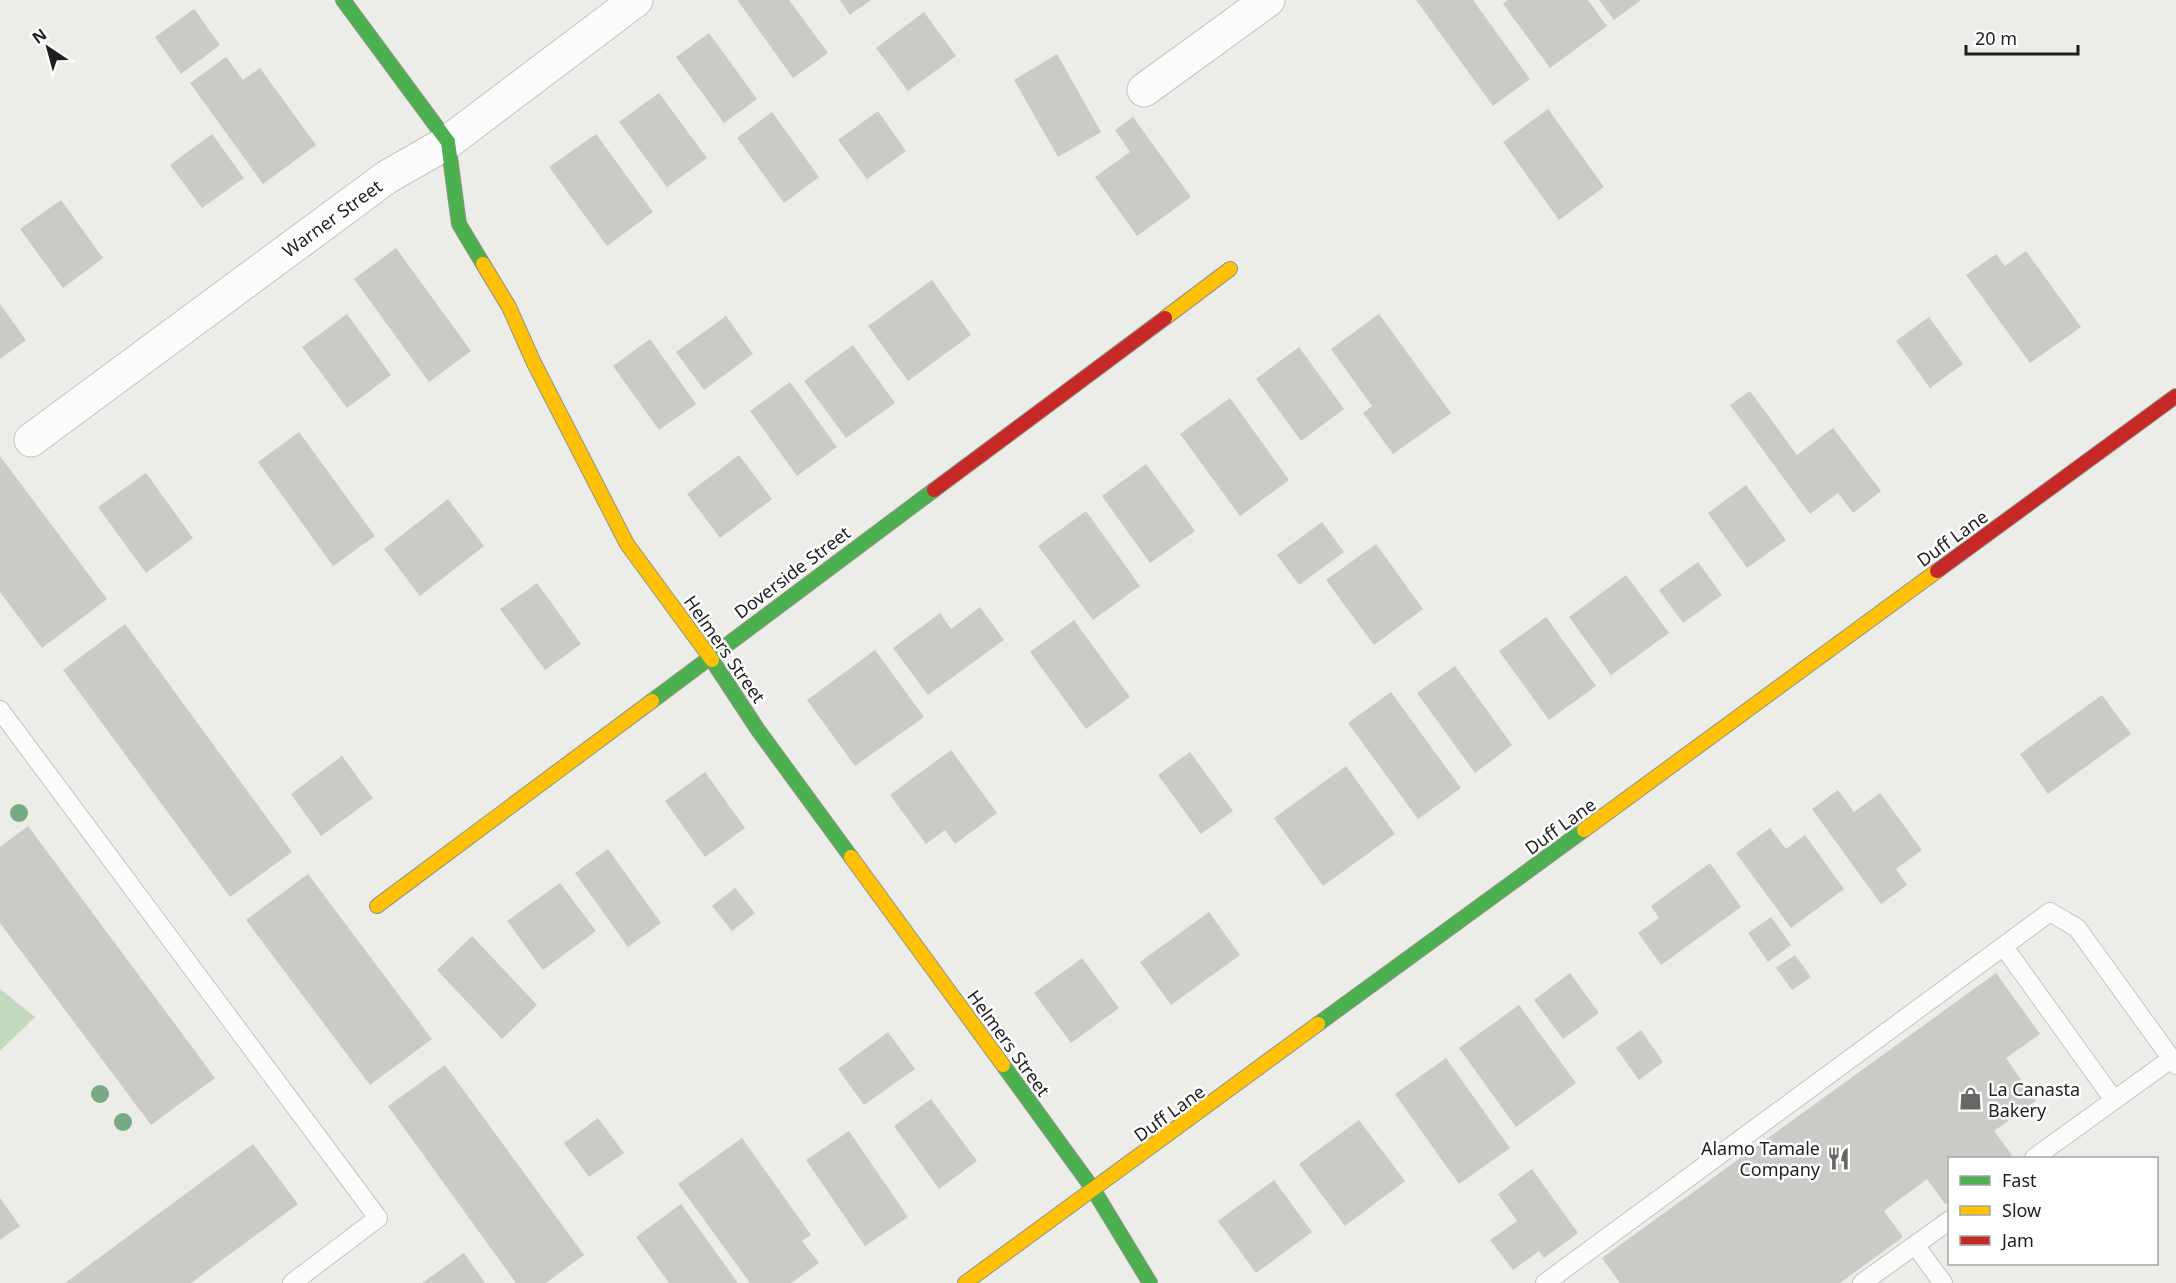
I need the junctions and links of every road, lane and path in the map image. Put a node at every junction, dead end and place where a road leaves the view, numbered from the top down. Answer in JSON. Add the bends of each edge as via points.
{"nodes":[{"id":1,"x":343,"y":0,"type":"edge"},
{"id":2,"x":636,"y":0,"type":"edge"},
{"id":3,"x":1268,"y":0,"type":"edge"},
{"id":4,"x":1144,"y":90,"type":"dead end"},
{"id":5,"x":448,"y":142,"type":"junction"},
{"id":6,"x":1230,"y":269,"type":"dead end"},
{"id":7,"x":2176,"y":396,"type":"edge"},
{"id":8,"x":31,"y":440,"type":"dead end"},
{"id":9,"x":710,"y":656,"type":"junction"},
{"id":10,"x":0,"y":710,"type":"edge"},
{"id":11,"x":377,"y":906,"type":"dead end"},
{"id":12,"x":2004,"y":947,"type":"junction"},
{"id":13,"x":2174,"y":1062,"type":"edge"},
{"id":14,"x":2114,"y":1100,"type":"junction"},
{"id":15,"x":2035,"y":1157,"type":"edge"},
{"id":16,"x":1093,"y":1189,"type":"junction"},
{"id":17,"x":1948,"y":1221,"type":"edge"},
{"id":18,"x":1915,"y":1245,"type":"junction"},
{"id":19,"x":292,"y":1283,"type":"edge"},
{"id":20,"x":965,"y":1283,"type":"edge"},
{"id":21,"x":1150,"y":1283,"type":"edge"},
{"id":22,"x":1545,"y":1283,"type":"edge"},
{"id":23,"x":1862,"y":1283,"type":"edge"},
{"id":24,"x":1943,"y":1283,"type":"edge"}],
"edges":[{"from":1,"to":5,"type":"street","name":"Helmers Street"},
{"from":2,"to":5,"type":"street","name":"Warner Street"},
{"from":3,"to":4,"type":"street"},
{"from":5,"to":8,"type":"street","name":"Warner Street","via":[[387,177]]},
{"from":5,"to":9,"type":"street","name":"Helmers Street","via":[[459,224],[509,307],[627,544]]},
{"from":6,"to":9,"type":"street","name":"Doverside Street"},
{"from":7,"to":16,"type":"street","name":"Duff Lane"},
{"from":9,"to":11,"type":"street","name":"Doverside Street"},
{"from":9,"to":16,"type":"street","name":"Helmers Street","via":[[758,730]]},
{"from":10,"to":19,"type":"lane","via":[[378,1218]]},
{"from":12,"to":13,"type":"lane","via":[[2050,912],[2077,928]]},
{"from":12,"to":14,"type":"lane"},
{"from":12,"to":22,"type":"lane"},
{"from":13,"to":14,"type":"lane"},
{"from":14,"to":15,"type":"lane"},
{"from":16,"to":20,"type":"street","name":"Duff Lane"},
{"from":16,"to":21,"type":"street","name":"Helmers Street"},
{"from":17,"to":18,"type":"lane"},
{"from":18,"to":23,"type":"lane"},
{"from":18,"to":24,"type":"lane"}]}
